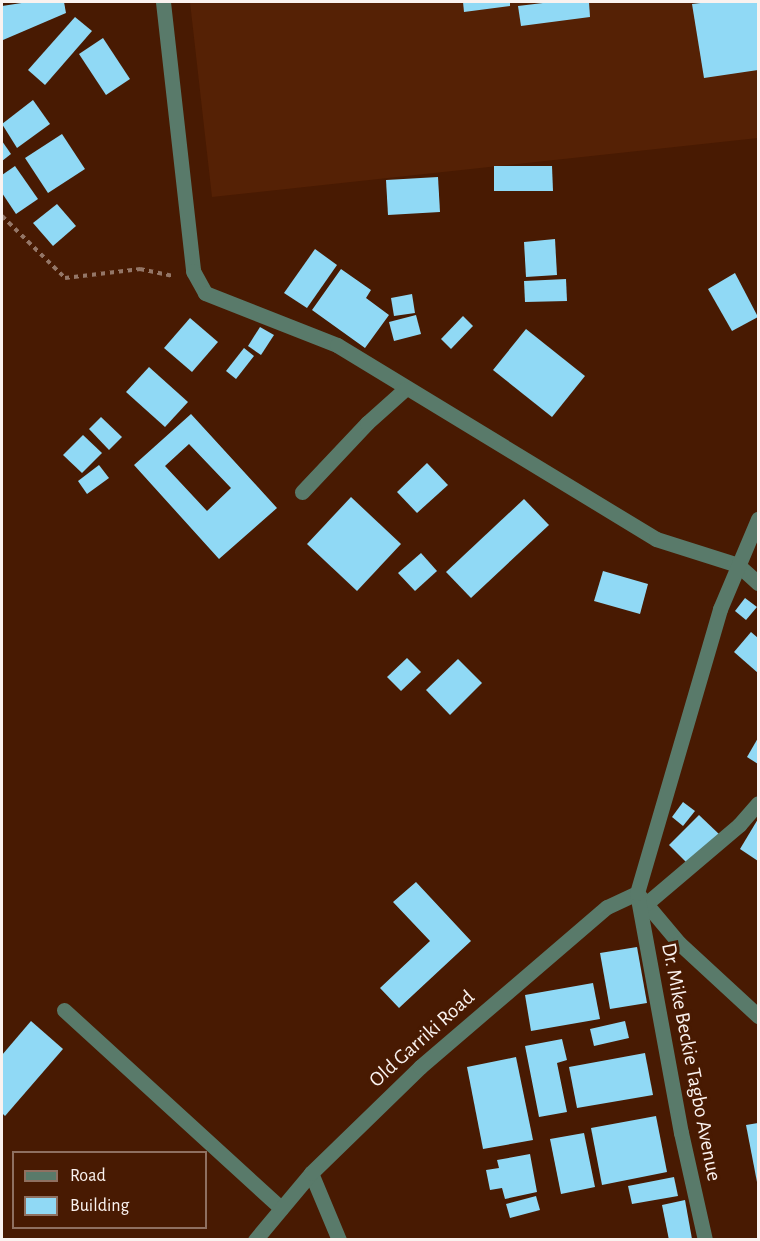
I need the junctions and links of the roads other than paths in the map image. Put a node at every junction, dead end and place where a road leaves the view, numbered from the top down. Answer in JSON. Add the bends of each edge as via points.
{"nodes":[{"id":1,"x":163,"y":2,"type":"edge"},
{"id":2,"x":405,"y":389,"type":"junction"},
{"id":3,"x":302,"y":492,"type":"dead end"},
{"id":4,"x":759,"y":519,"type":"edge"},
{"id":5,"x":738,"y":566,"type":"junction"},
{"id":6,"x":759,"y":584,"type":"edge"},
{"id":7,"x":759,"y":803,"type":"edge"},
{"id":8,"x":642,"y":898,"type":"junction"},
{"id":9,"x":64,"y":1010,"type":"dead end"},
{"id":10,"x":759,"y":1016,"type":"edge"},
{"id":11,"x":312,"y":1173,"type":"junction"},
{"id":12,"x":281,"y":1208,"type":"junction"},
{"id":13,"x":255,"y":1239,"type":"edge"},
{"id":14,"x":339,"y":1239,"type":"edge"},
{"id":15,"x":705,"y":1239,"type":"edge"}],
"edges":[{"from":1,"to":2,"type":"street","via":[[195,280],[205,293],[218,300],[337,345]]},
{"from":2,"to":3,"type":"street"},
{"from":2,"to":5,"type":"street","via":[[656,539]]},
{"from":4,"to":5,"type":"street"},
{"from":5,"to":6,"type":"street"},
{"from":5,"to":8,"type":"street","via":[[687,717]]},
{"from":7,"to":8,"type":"street","name":"Old Garriki Road","via":[[739,825]]},
{"from":8,"to":10,"type":"street","via":[[679,943]]},
{"from":8,"to":11,"type":"street","name":"Old Garriki Road","via":[[607,907],[517,981],[420,1067]]},
{"from":8,"to":15,"type":"street","name":"Dr. Mike Beckie Tagbo Avenue","via":[[681,1133]]},
{"from":9,"to":12,"type":"street"},
{"from":11,"to":12,"type":"street","name":"Old Garriki Road"},
{"from":11,"to":14,"type":"street"},
{"from":12,"to":13,"type":"street","name":"Old Garriki Road"}]}
